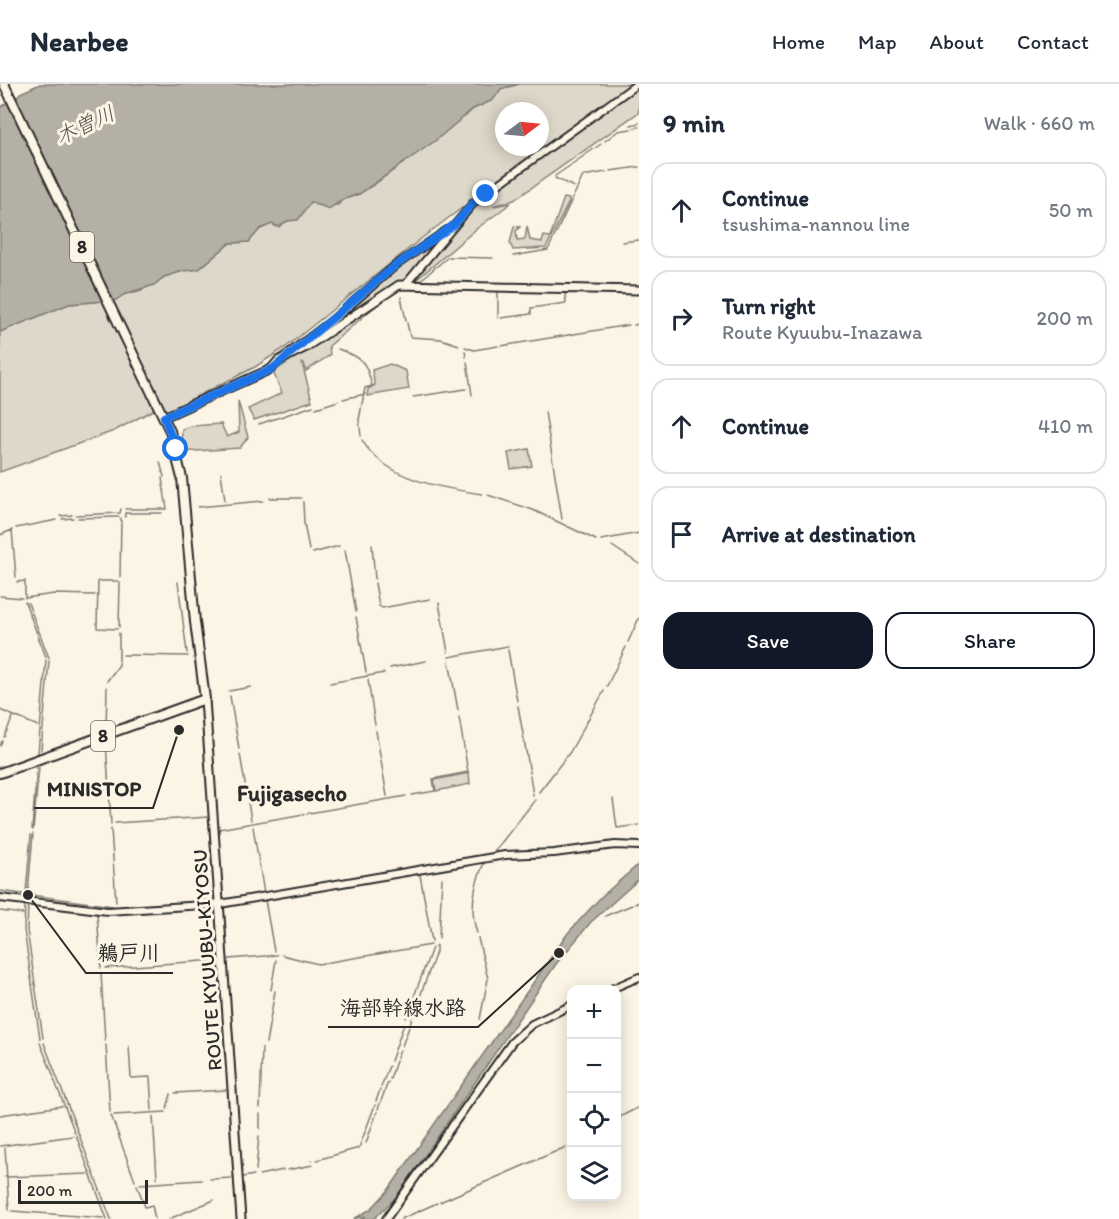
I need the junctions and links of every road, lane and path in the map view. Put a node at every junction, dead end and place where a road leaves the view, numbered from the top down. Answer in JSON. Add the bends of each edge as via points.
{"nodes":[{"id":1,"x":4,"y":84,"type":"edge"},
{"id":2,"x":637,"y":84,"type":"edge"},
{"id":3,"x":455,"y":224,"type":"junction"},
{"id":4,"x":406,"y":284,"type":"junction"},
{"id":5,"x":639,"y":290,"type":"edge"},
{"id":6,"x":278,"y":361,"type":"junction"},
{"id":7,"x":162,"y":413,"type":"junction"},
{"id":8,"x":205,"y":699,"type":"junction"},
{"id":9,"x":0,"y":773,"type":"edge"},
{"id":10,"x":639,"y":846,"type":"edge"},
{"id":11,"x":0,"y":898,"type":"edge"},
{"id":12,"x":220,"y":904,"type":"junction"},
{"id":13,"x":639,"y":977,"type":"edge"},
{"id":14,"x":621,"y":985,"type":"edge"},
{"id":15,"x":567,"y":1007,"type":"edge"},
{"id":16,"x":240,"y":1219,"type":"edge"},
{"id":17,"x":386,"y":1219,"type":"edge"}],
"edges":[{"from":1,"to":7,"type":"main road","number":"8"},
{"from":2,"to":3,"type":"street","via":[[474,202]]},
{"from":3,"to":4,"type":"street"},
{"from":3,"to":6,"type":"street","via":[[395,266]]},
{"from":4,"to":5,"type":"main road"},
{"from":4,"to":6,"type":"main road","via":[[394,287],[306,347]]},
{"from":6,"to":7,"type":"main road","via":[[272,369]]},
{"from":7,"to":8,"type":"main road","number":"8","via":[[183,478]]},
{"from":8,"to":9,"type":"main road","number":"8"},
{"from":8,"to":12,"type":"main road","name":"ROUTE KYUUBU-KIYOSU"},
{"from":10,"to":12,"type":"street","via":[[505,855]]},
{"from":11,"to":12,"type":"street","via":[[108,911]]},
{"from":12,"to":16,"type":"main road","name":"ROUTE KYUUBU-KIYOSU"},
{"from":13,"to":14,"type":"street"},
{"from":15,"to":17,"type":"street","via":[[532,1024],[512,1042]]}]}
